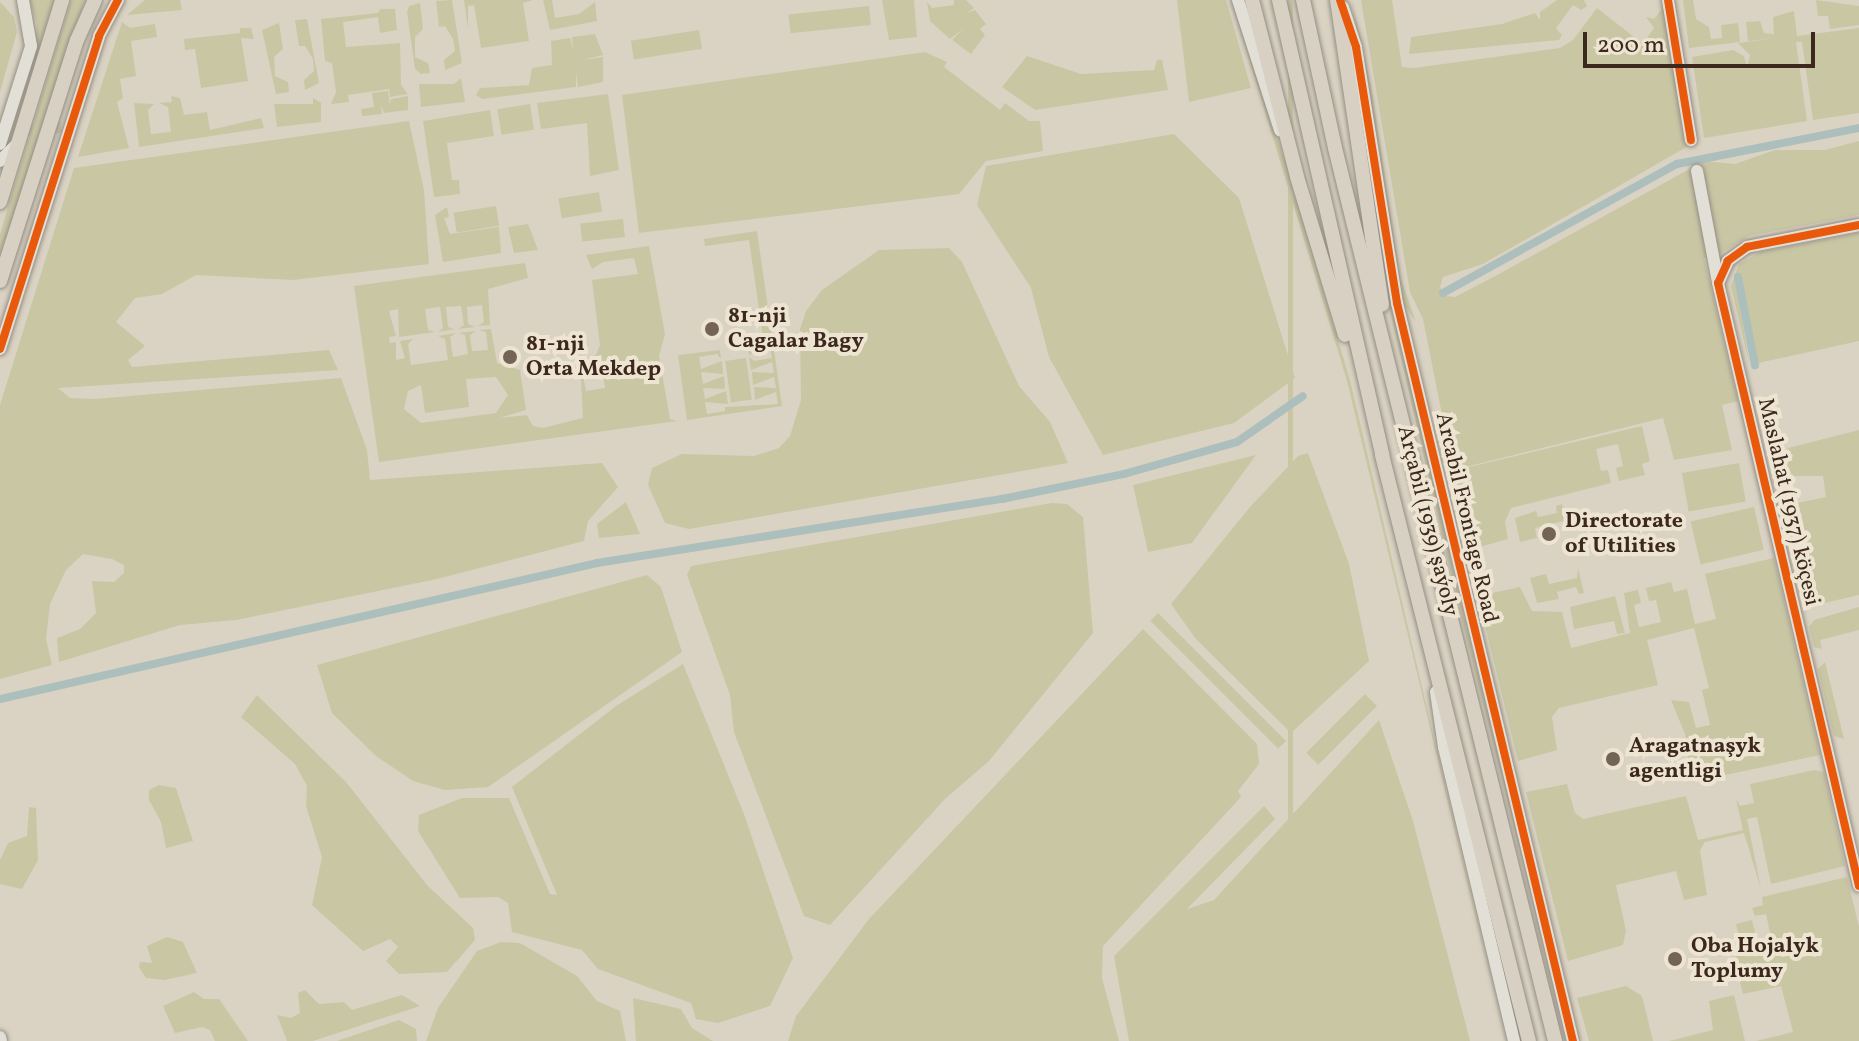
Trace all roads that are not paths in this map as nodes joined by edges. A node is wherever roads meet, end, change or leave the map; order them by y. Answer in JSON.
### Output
{"nodes":[{"id":1,"x":23,"y":0,"type":"edge"},
{"id":2,"x":62,"y":0,"type":"edge"},
{"id":3,"x":95,"y":0,"type":"edge"},
{"id":4,"x":118,"y":0,"type":"edge"},
{"id":5,"x":1238,"y":0,"type":"edge"},
{"id":6,"x":1252,"y":0,"type":"edge"},
{"id":7,"x":1279,"y":0,"type":"edge"},
{"id":8,"x":1303,"y":0,"type":"edge"},
{"id":9,"x":1339,"y":0,"type":"edge"},
{"id":10,"x":1668,"y":0,"type":"edge"},
{"id":11,"x":59,"y":99,"type":"junction"},
{"id":12,"x":69,"y":126,"type":"junction"},
{"id":13,"x":1691,"y":140,"type":"dead end"},
{"id":14,"x":20,"y":141,"type":"junction"},
{"id":15,"x":0,"y":144,"type":"edge"},
{"id":16,"x":0,"y":161,"type":"edge"},
{"id":17,"x":1697,"y":171,"type":"dead end"},
{"id":18,"x":1297,"y":177,"type":"junction"},
{"id":19,"x":0,"y":202,"type":"edge"},
{"id":20,"x":1859,"y":225,"type":"edge"},
{"id":21,"x":0,"y":281,"type":"edge"},
{"id":22,"x":1718,"y":283,"type":"junction"},
{"id":23,"x":2,"y":337,"type":"edge"},
{"id":24,"x":0,"y":349,"type":"edge"},
{"id":25,"x":1397,"y":400,"type":"junction"},
{"id":26,"x":1382,"y":455,"type":"junction"},
{"id":27,"x":1427,"y":634,"type":"junction"},
{"id":28,"x":1859,"y":886,"type":"edge"},
{"id":29,"x":1514,"y":1041,"type":"edge"},
{"id":30,"x":1529,"y":1041,"type":"edge"},
{"id":31,"x":1555,"y":1041,"type":"edge"},
{"id":32,"x":1573,"y":1041,"type":"edge"}],
"edges":[{"from":1,"to":15,"type":"street"},
{"from":2,"to":14,"type":"main road"},
{"from":3,"to":11,"type":"main road"},
{"from":4,"to":12,"type":"street"},
{"from":5,"to":18,"type":"street"},
{"from":6,"to":18,"type":"main road"},
{"from":7,"to":26,"type":"main road","name":"Arçabil (1939) şaýoly"},
{"from":8,"to":25,"type":"main road","name":"Arçabil (1939) şaýoly"},
{"from":9,"to":25,"type":"main road"},
{"from":9,"to":32,"type":"street","name":"Arcabil Frontage Road"},
{"from":10,"to":13,"type":"street"},
{"from":11,"to":12,"type":"street"},
{"from":11,"to":21,"type":"main road"},
{"from":12,"to":23,"type":"street"},
{"from":14,"to":16,"type":"street"},
{"from":14,"to":19,"type":"main road"},
{"from":17,"to":22,"type":"street","name":"Maslahat (1937) köçesi"},
{"from":18,"to":26,"type":"main road"},
{"from":20,"to":22,"type":"street"},
{"from":22,"to":28,"type":"street","name":"Maslahat (1937) köçesi"},
{"from":23,"to":24,"type":"street"},
{"from":25,"to":31,"type":"main road","name":"Arçabil (1939) şaýoly"},
{"from":26,"to":27,"type":"main road","name":"Arçabil (1939) şaýoly"},
{"from":27,"to":29,"type":"street"},
{"from":27,"to":30,"type":"main road","name":"Arçabil (1939) şaýoly"}]}
